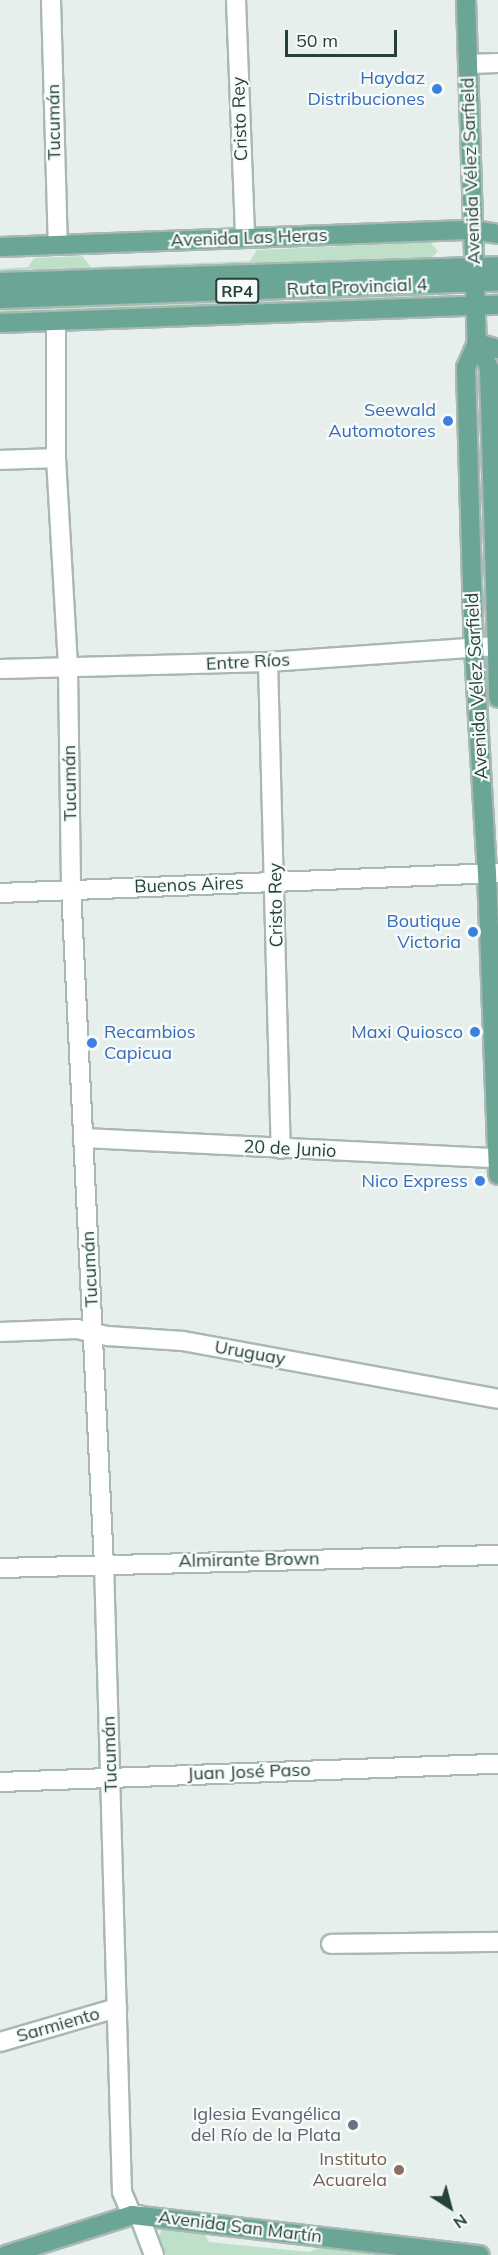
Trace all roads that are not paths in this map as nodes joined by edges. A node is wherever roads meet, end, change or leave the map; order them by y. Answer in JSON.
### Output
{"nodes":[{"id":1,"x":51,"y":0,"type":"edge"},
{"id":2,"x":236,"y":0,"type":"edge"},
{"id":3,"x":466,"y":0,"type":"edge"},
{"id":4,"x":498,"y":63,"type":"edge"},
{"id":5,"x":468,"y":64,"type":"junction"},
{"id":6,"x":472,"y":230,"type":"junction"},
{"id":7,"x":498,"y":234,"type":"edge"},
{"id":8,"x":244,"y":238,"type":"junction"},
{"id":9,"x":57,"y":244,"type":"junction"},
{"id":10,"x":0,"y":247,"type":"edge"},
{"id":11,"x":498,"y":266,"type":"edge"},
{"id":12,"x":474,"y":275,"type":"junction"},
{"id":13,"x":0,"y":282,"type":"edge"},
{"id":14,"x":498,"y":282,"type":"edge"},
{"id":15,"x":270,"y":290,"type":"junction"},
{"id":16,"x":0,"y":299,"type":"edge"},
{"id":17,"x":498,"y":305,"type":"edge"},
{"id":18,"x":476,"y":306,"type":"junction"},
{"id":19,"x":320,"y":312,"type":"junction"},
{"id":20,"x":56,"y":321,"type":"junction"},
{"id":21,"x":0,"y":323,"type":"edge"},
{"id":22,"x":477,"y":343,"type":"junction"},
{"id":23,"x":498,"y":349,"type":"edge"},
{"id":24,"x":56,"y":458,"type":"junction"},
{"id":25,"x":0,"y":460,"type":"edge"},
{"id":26,"x":473,"y":606,"type":"junction"},
{"id":27,"x":496,"y":606,"type":"edge"},
{"id":28,"x":496,"y":646,"type":"junction"},
{"id":29,"x":474,"y":648,"type":"junction"},
{"id":30,"x":268,"y":662,"type":"junction"},
{"id":31,"x":0,"y":669,"type":"edge"},
{"id":32,"x":68,"y":669,"type":"junction"},
{"id":33,"x":498,"y":698,"type":"edge"},
{"id":34,"x":492,"y":873,"type":"edge"},
{"id":35,"x":276,"y":883,"type":"junction"},
{"id":36,"x":71,"y":888,"type":"junction"},
{"id":37,"x":0,"y":893,"type":"edge"},
{"id":38,"x":497,"y":1108,"type":"edge"},
{"id":39,"x":83,"y":1138,"type":"junction"},
{"id":40,"x":281,"y":1149,"type":"junction"},
{"id":41,"x":498,"y":1158,"type":"edge"},
{"id":42,"x":498,"y":1175,"type":"edge"},
{"id":43,"x":93,"y":1331,"type":"junction"},
{"id":44,"x":0,"y":1332,"type":"edge"},
{"id":45,"x":498,"y":1399,"type":"edge"},
{"id":46,"x":498,"y":1554,"type":"edge"},
{"id":47,"x":104,"y":1564,"type":"junction"},
{"id":48,"x":0,"y":1568,"type":"edge"},
{"id":49,"x":498,"y":1764,"type":"edge"},
{"id":50,"x":111,"y":1777,"type":"junction"},
{"id":51,"x":0,"y":1782,"type":"edge"},
{"id":52,"x":498,"y":1942,"type":"edge"},
{"id":53,"x":332,"y":1944,"type":"dead end"},
{"id":54,"x":117,"y":2008,"type":"junction"},
{"id":55,"x":0,"y":2042,"type":"edge"},
{"id":56,"x":135,"y":2215,"type":"junction"},
{"id":57,"x":6,"y":2255,"type":"edge"},
{"id":58,"x":154,"y":2255,"type":"edge"},
{"id":59,"x":480,"y":2255,"type":"edge"}],
"edges":[{"from":1,"to":9,"type":"street","name":"Tucumán"},
{"from":2,"to":8,"type":"street","name":"Cristo Rey"},
{"from":3,"to":5,"type":"main road","name":"Avenida Vélez Sarfield"},
{"from":4,"to":5,"type":"street"},
{"from":5,"to":6,"type":"main road","name":"Avenida Vélez Sarfield"},
{"from":6,"to":7,"type":"main road","name":"Avenida Las Heras"},
{"from":6,"to":8,"type":"main road","name":"Avenida Las Heras"},
{"from":6,"to":12,"type":"main road","name":"Avenida Vélez Sarfield"},
{"from":8,"to":9,"type":"main road","name":"Avenida Las Heras"},
{"from":9,"to":10,"type":"main road","name":"Avenida Las Heras"},
{"from":11,"to":12,"type":"main road","name":"Ruta Provincial 4","number":"RP4"},
{"from":12,"to":13,"type":"main road","name":"Ruta Provincial 4","number":"RP4"},
{"from":12,"to":14,"type":"main road","name":"Ruta Provincial 4","number":"RP4"},
{"from":12,"to":15,"type":"main road","name":"Ruta Provincial 4","number":"RP4"},
{"from":12,"to":18,"type":"main road","name":"Avenida Vélez Sarfield"},
{"from":15,"to":16,"type":"main road","name":"Ruta Provincial 4","number":"RP4"},
{"from":15,"to":19,"type":"main road"},
{"from":17,"to":18,"type":"main road"},
{"from":18,"to":19,"type":"main road"},
{"from":18,"to":22,"type":"main road","name":"Avenida Vélez Sarfield"},
{"from":19,"to":20,"type":"main road"},
{"from":20,"to":21,"type":"main road"},
{"from":20,"to":24,"type":"street","name":"Tucumán"},
{"from":22,"to":23,"type":"main road"},
{"from":22,"to":26,"type":"main road","name":"Avenida Vélez Sarfield"},
{"from":22,"to":27,"type":"main road","name":"Avenida Vélez Sarfield"},
{"from":24,"to":25,"type":"street"},
{"from":24,"to":32,"type":"street","name":"Tucumán"},
{"from":26,"to":27,"type":"street"},
{"from":26,"to":29,"type":"main road","name":"Avenida Vélez Sarfield"},
{"from":27,"to":28,"type":"main road","name":"Avenida Vélez Sarfield"},
{"from":28,"to":29,"type":"street","name":"Entre Ríos"},
{"from":28,"to":33,"type":"main road","name":"Avenida Vélez Sarfield"},
{"from":29,"to":30,"type":"street","name":"Entre Ríos"},
{"from":29,"to":34,"type":"main road","name":"Avenida Vélez Sarfield"},
{"from":30,"to":32,"type":"street","name":"Entre Ríos"},
{"from":30,"to":35,"type":"street","name":"Cristo Rey"},
{"from":31,"to":32,"type":"street","name":"Entre Ríos"},
{"from":32,"to":36,"type":"street","name":"Tucumán"},
{"from":34,"to":35,"type":"street","name":"Buenos Aires"},
{"from":34,"to":38,"type":"main road","name":"Avenida Vélez Sarfield"},
{"from":35,"to":36,"type":"street","name":"Buenos Aires"},
{"from":35,"to":40,"type":"street","name":"Cristo Rey"},
{"from":36,"to":37,"type":"street","name":"Buenos Aires"},
{"from":36,"to":39,"type":"street","name":"Tucumán"},
{"from":38,"to":41,"type":"main road","name":"Avenida Vélez Sarfield"},
{"from":39,"to":40,"type":"street","name":"20 de Junio"},
{"from":39,"to":43,"type":"street","name":"Tucumán"},
{"from":40,"to":41,"type":"street","name":"20 de Junio"},
{"from":41,"to":42,"type":"main road","name":"Avenida Vélez Sarfield"},
{"from":43,"to":44,"type":"street","name":"Uruguay"},
{"from":43,"to":45,"type":"street","name":"Uruguay"},
{"from":43,"to":47,"type":"street","name":"Tucumán"},
{"from":46,"to":47,"type":"street","name":"Almirante Brown"},
{"from":47,"to":48,"type":"street","name":"Almirante Brown"},
{"from":47,"to":50,"type":"street","name":"Tucumán"},
{"from":49,"to":50,"type":"street","name":"Juan José Paso"},
{"from":50,"to":51,"type":"street","name":"Juan José Paso"},
{"from":50,"to":54,"type":"street","name":"Tucumán"},
{"from":52,"to":53,"type":"street"},
{"from":54,"to":55,"type":"street","name":"Sarmiento"},
{"from":54,"to":56,"type":"street","name":"Tucumán"},
{"from":56,"to":57,"type":"main road","name":"Avenida San Martín"},
{"from":56,"to":58,"type":"street","name":"Tucumán"},
{"from":56,"to":59,"type":"main road","name":"Avenida San Martín"}]}
